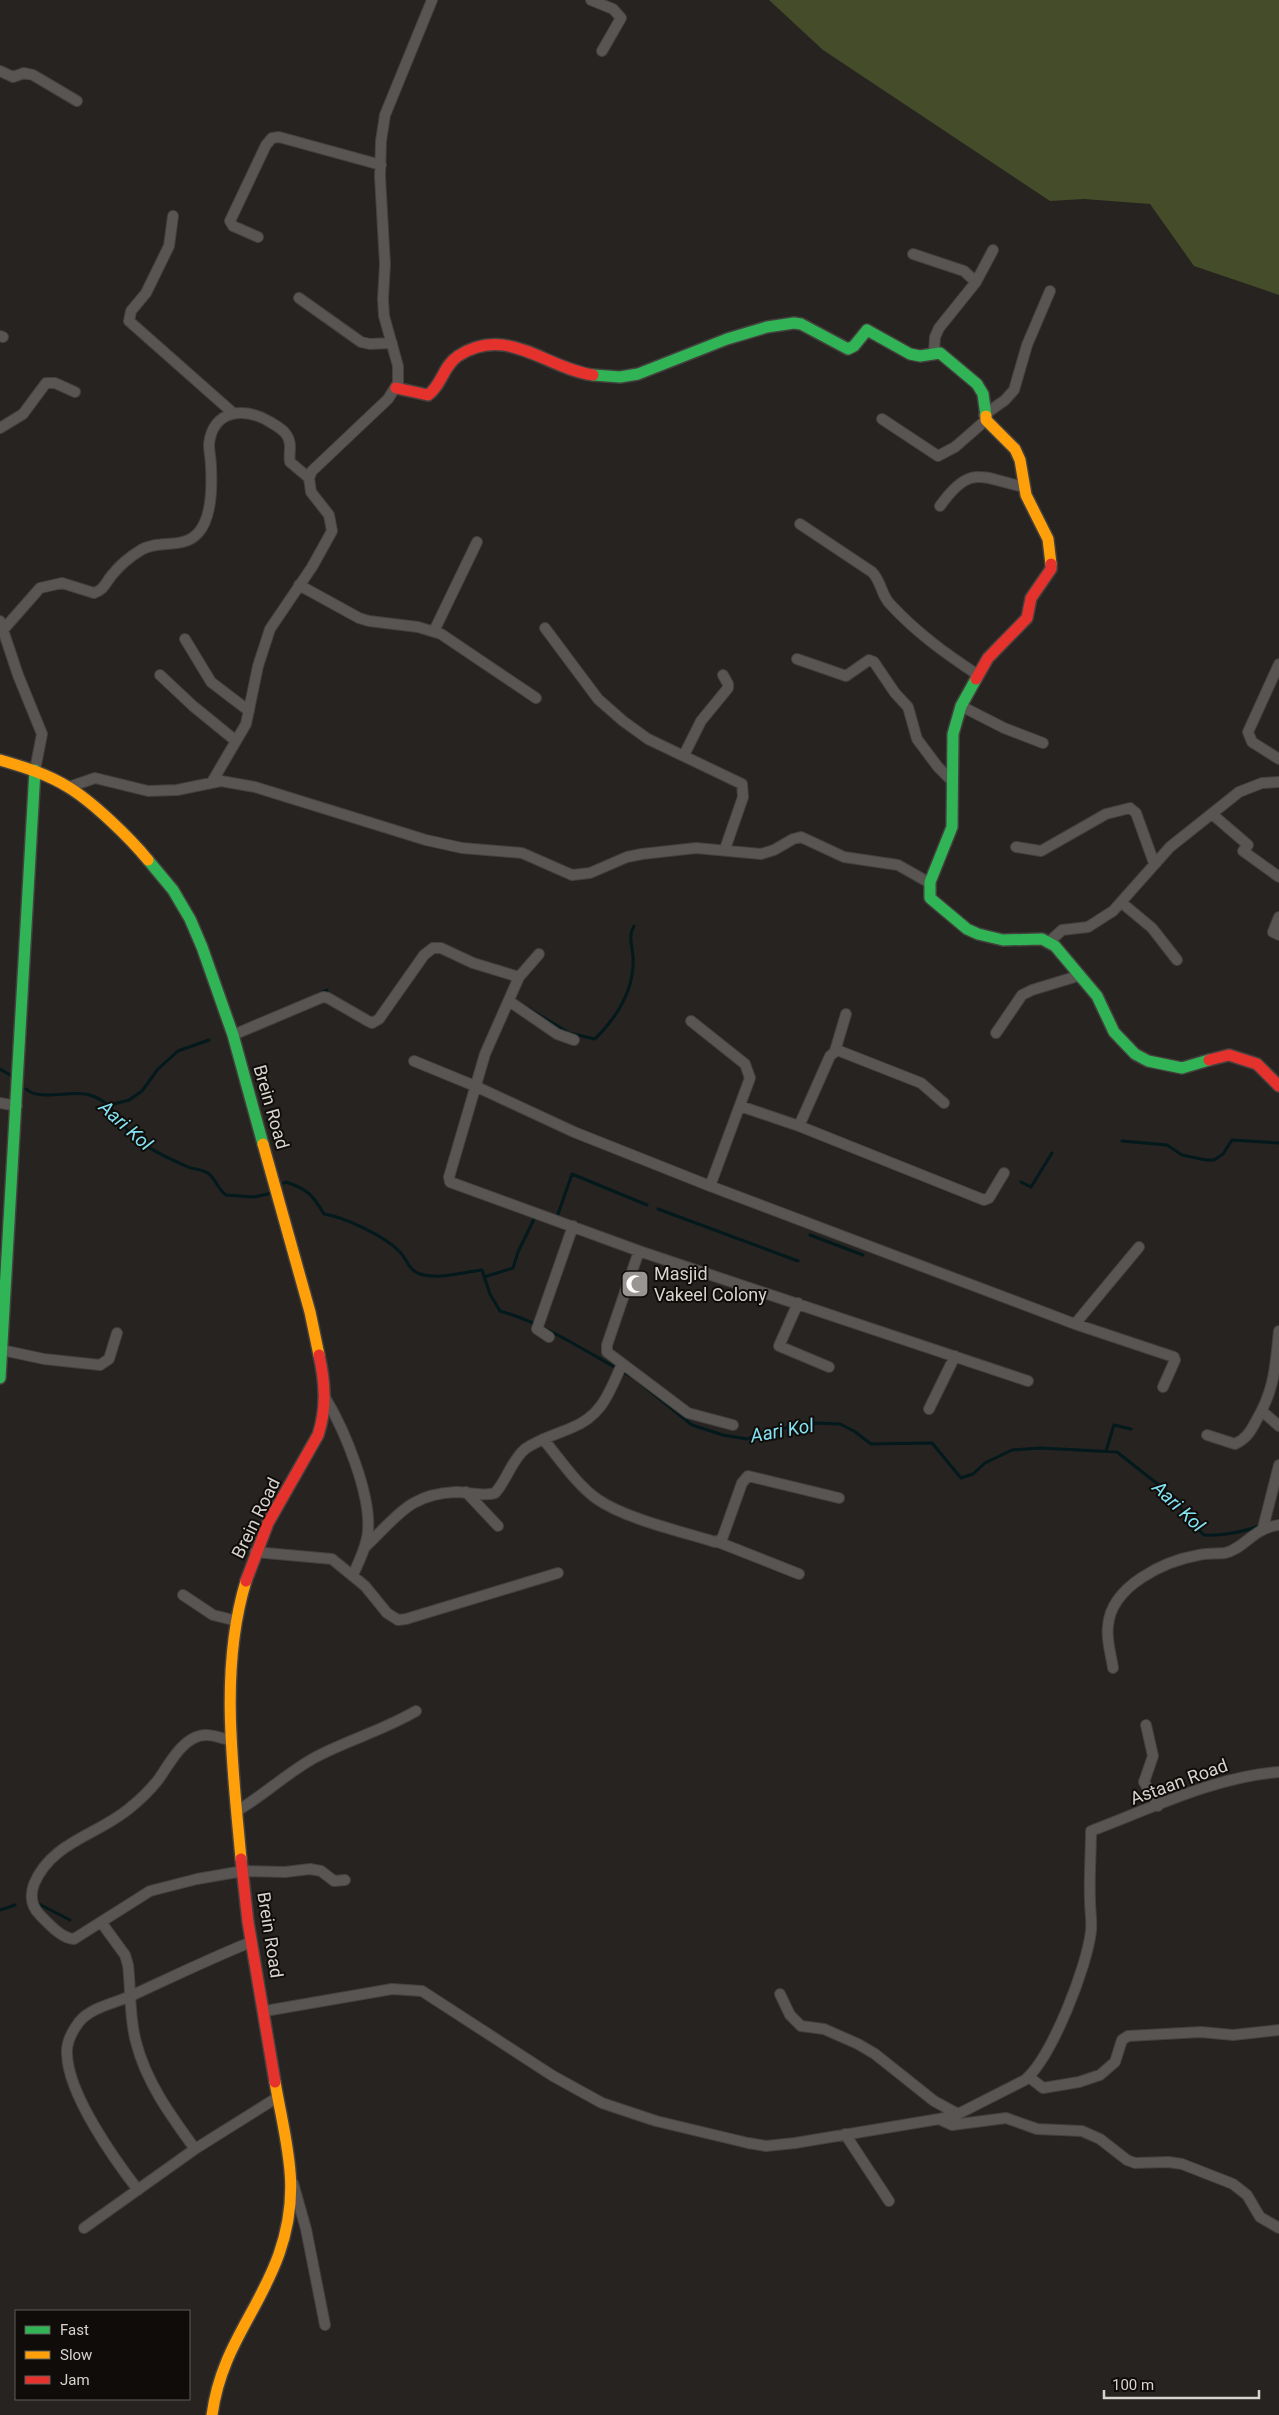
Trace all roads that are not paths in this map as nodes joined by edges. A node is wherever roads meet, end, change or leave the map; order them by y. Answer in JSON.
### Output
{"nodes":[{"id":1,"x":432,"y":0,"type":"edge"},
{"id":2,"x":591,"y":0,"type":"edge"},
{"id":3,"x":602,"y":51,"type":"dead end"},
{"id":4,"x":0,"y":71,"type":"edge"},
{"id":5,"x":77,"y":101,"type":"dead end"},
{"id":6,"x":381,"y":165,"type":"junction"},
{"id":7,"x":173,"y":216,"type":"dead end"},
{"id":8,"x":258,"y":237,"type":"dead end"},
{"id":9,"x":994,"y":250,"type":"dead end"},
{"id":10,"x":913,"y":254,"type":"dead end"},
{"id":11,"x":976,"y":282,"type":"junction"},
{"id":12,"x":1050,"y":291,"type":"dead end"},
{"id":13,"x":299,"y":298,"type":"dead end"},
{"id":14,"x":392,"y":342,"type":"junction"},
{"id":15,"x":934,"y":352,"type":"junction"},
{"id":16,"x":396,"y":388,"type":"junction"},
{"id":17,"x":75,"y":392,"type":"dead end"},
{"id":18,"x":233,"y":413,"type":"junction"},
{"id":19,"x":985,"y":417,"type":"junction"},
{"id":20,"x":882,"y":419,"type":"dead end"},
{"id":21,"x":0,"y":428,"type":"edge"},
{"id":22,"x":309,"y":478,"type":"junction"},
{"id":23,"x":1024,"y":486,"type":"junction"},
{"id":24,"x":940,"y":506,"type":"dead end"},
{"id":25,"x":800,"y":524,"type":"dead end"},
{"id":26,"x":477,"y":542,"type":"dead end"},
{"id":27,"x":298,"y":585,"type":"junction"},
{"id":28,"x":2,"y":626,"type":"edge"},
{"id":29,"x":545,"y":628,"type":"dead end"},
{"id":30,"x":434,"y":631,"type":"junction"},
{"id":31,"x":185,"y":639,"type":"dead end"},
{"id":32,"x":797,"y":659,"type":"dead end"},
{"id":33,"x":1279,"y":664,"type":"edge"},
{"id":34,"x":160,"y":675,"type":"dead end"},
{"id":35,"x":723,"y":675,"type":"dead end"},
{"id":36,"x":978,"y":675,"type":"junction"},
{"id":37,"x":536,"y":698,"type":"dead end"},
{"id":38,"x":961,"y":706,"type":"junction"},
{"id":39,"x":249,"y":711,"type":"junction"},
{"id":40,"x":236,"y":741,"type":"junction"},
{"id":41,"x":1043,"y":743,"type":"dead end"},
{"id":42,"x":684,"y":756,"type":"junction"},
{"id":43,"x":1279,"y":759,"type":"edge"},
{"id":44,"x":0,"y":760,"type":"edge"},
{"id":45,"x":35,"y":770,"type":"junction"},
{"id":46,"x":212,"y":782,"type":"junction"},
{"id":47,"x":952,"y":782,"type":"junction"},
{"id":48,"x":1279,"y":782,"type":"edge"},
{"id":49,"x":69,"y":787,"type":"junction"},
{"id":50,"x":1212,"y":814,"type":"junction"},
{"id":51,"x":1016,"y":847,"type":"dead end"},
{"id":52,"x":725,"y":849,"type":"junction"},
{"id":53,"x":1154,"y":863,"type":"junction"},
{"id":54,"x":1279,"y":877,"type":"edge"},
{"id":55,"x":928,"y":882,"type":"junction"},
{"id":56,"x":1122,"y":903,"type":"junction"},
{"id":57,"x":1279,"y":917,"type":"edge"},
{"id":58,"x":1279,"y":935,"type":"edge"},
{"id":59,"x":1049,"y":942,"type":"junction"},
{"id":60,"x":539,"y":954,"type":"dead end"},
{"id":61,"x":1177,"y":960,"type":"dead end"},
{"id":62,"x":1078,"y":976,"type":"junction"},
{"id":63,"x":519,"y":978,"type":"junction"},
{"id":64,"x":509,"y":1001,"type":"junction"},
{"id":65,"x":846,"y":1014,"type":"dead end"},
{"id":66,"x":691,"y":1021,"type":"dead end"},
{"id":67,"x":996,"y":1034,"type":"dead end"},
{"id":68,"x":233,"y":1036,"type":"junction"},
{"id":69,"x":574,"y":1040,"type":"dead end"},
{"id":70,"x":835,"y":1051,"type":"junction"},
{"id":71,"x":414,"y":1061,"type":"dead end"},
{"id":72,"x":475,"y":1086,"type":"junction"},
{"id":73,"x":1279,"y":1086,"type":"edge"},
{"id":74,"x":944,"y":1103,"type":"dead end"},
{"id":75,"x":0,"y":1104,"type":"edge"},
{"id":76,"x":16,"y":1106,"type":"junction"},
{"id":77,"x":740,"y":1106,"type":"junction"},
{"id":78,"x":799,"y":1126,"type":"junction"},
{"id":79,"x":1004,"y":1173,"type":"dead end"},
{"id":80,"x":710,"y":1186,"type":"junction"},
{"id":81,"x":573,"y":1226,"type":"junction"},
{"id":82,"x":4,"y":1237,"type":"edge"},
{"id":83,"x":1139,"y":1246,"type":"dead end"},
{"id":84,"x":639,"y":1251,"type":"junction"},
{"id":85,"x":798,"y":1303,"type":"junction"},
{"id":86,"x":1075,"y":1324,"type":"junction"},
{"id":87,"x":1279,"y":1331,"type":"edge"},
{"id":88,"x":117,"y":1333,"type":"dead end"},
{"id":89,"x":549,"y":1337,"type":"dead end"},
{"id":90,"x":2,"y":1350,"type":"junction"},
{"id":91,"x":955,"y":1356,"type":"junction"},
{"id":92,"x":622,"y":1365,"type":"junction"},
{"id":93,"x":829,"y":1367,"type":"dead end"},
{"id":94,"x":0,"y":1378,"type":"edge"},
{"id":95,"x":1028,"y":1381,"type":"dead end"},
{"id":96,"x":1163,"y":1387,"type":"dead end"},
{"id":97,"x":326,"y":1399,"type":"junction"},
{"id":98,"x":930,"y":1409,"type":"dead end"},
{"id":99,"x":1262,"y":1411,"type":"junction"},
{"id":100,"x":733,"y":1426,"type":"dead end"},
{"id":101,"x":1279,"y":1426,"type":"edge"},
{"id":102,"x":1207,"y":1435,"type":"dead end"},
{"id":103,"x":543,"y":1439,"type":"junction"},
{"id":104,"x":1279,"y":1465,"type":"edge"},
{"id":105,"x":466,"y":1492,"type":"junction"},
{"id":106,"x":839,"y":1498,"type":"dead end"},
{"id":107,"x":1279,"y":1525,"type":"edge"},
{"id":108,"x":498,"y":1526,"type":"dead end"},
{"id":109,"x":1263,"y":1528,"type":"junction"},
{"id":110,"x":718,"y":1542,"type":"junction"},
{"id":111,"x":366,"y":1546,"type":"junction"},
{"id":112,"x":255,"y":1552,"type":"junction"},
{"id":113,"x":558,"y":1573,"type":"dead end"},
{"id":114,"x":799,"y":1574,"type":"dead end"},
{"id":115,"x":353,"y":1575,"type":"junction"},
{"id":116,"x":183,"y":1594,"type":"dead end"},
{"id":117,"x":237,"y":1621,"type":"junction"},
{"id":118,"x":1113,"y":1668,"type":"dead end"},
{"id":119,"x":416,"y":1711,"type":"dead end"},
{"id":120,"x":1146,"y":1725,"type":"dead end"},
{"id":121,"x":232,"y":1741,"type":"junction"},
{"id":122,"x":1279,"y":1772,"type":"edge"},
{"id":123,"x":1158,"y":1806,"type":"junction"},
{"id":124,"x":237,"y":1811,"type":"junction"},
{"id":125,"x":242,"y":1871,"type":"junction"},
{"id":126,"x":345,"y":1880,"type":"dead end"},
{"id":127,"x":101,"y":1922,"type":"junction"},
{"id":128,"x":251,"y":1942,"type":"junction"},
{"id":129,"x":780,"y":1994,"type":"dead end"},
{"id":130,"x":131,"y":1997,"type":"junction"},
{"id":131,"x":264,"y":2011,"type":"junction"},
{"id":132,"x":1279,"y":2030,"type":"edge"},
{"id":133,"x":1029,"y":2077,"type":"junction"},
{"id":134,"x":278,"y":2097,"type":"junction"},
{"id":135,"x":958,"y":2114,"type":"junction"},
{"id":136,"x":939,"y":2119,"type":"junction"},
{"id":137,"x":845,"y":2134,"type":"junction"},
{"id":138,"x":195,"y":2149,"type":"junction"},
{"id":139,"x":291,"y":2178,"type":"junction"},
{"id":140,"x":138,"y":2190,"type":"junction"},
{"id":141,"x":889,"y":2202,"type":"dead end"},
{"id":142,"x":84,"y":2228,"type":"dead end"},
{"id":143,"x":1279,"y":2228,"type":"edge"},
{"id":144,"x":325,"y":2325,"type":"dead end"},
{"id":145,"x":212,"y":2415,"type":"edge"}],
"edges":[{"from":1,"to":6,"type":"street"},
{"from":2,"to":3,"type":"street"},
{"from":4,"to":5,"type":"street"},
{"from":6,"to":8,"type":"street"},
{"from":6,"to":14,"type":"street"},
{"from":7,"to":18,"type":"street"},
{"from":9,"to":11,"type":"street"},
{"from":10,"to":11,"type":"street"},
{"from":11,"to":15,"type":"street"},
{"from":12,"to":19,"type":"street"},
{"from":13,"to":14,"type":"street"},
{"from":14,"to":16,"type":"street"},
{"from":15,"to":16,"type":"street"},
{"from":15,"to":19,"type":"street"},
{"from":16,"to":22,"type":"street"},
{"from":17,"to":21,"type":"street"},
{"from":18,"to":22,"type":"street"},
{"from":18,"to":28,"type":"street"},
{"from":19,"to":20,"type":"street"},
{"from":19,"to":23,"type":"street"},
{"from":22,"to":27,"type":"street"},
{"from":23,"to":24,"type":"street"},
{"from":23,"to":36,"type":"street"},
{"from":25,"to":36,"type":"street"},
{"from":26,"to":30,"type":"street"},
{"from":27,"to":30,"type":"street"},
{"from":27,"to":39,"type":"street"},
{"from":28,"to":45,"type":"street"},
{"from":29,"to":42,"type":"street"},
{"from":30,"to":37,"type":"street"},
{"from":31,"to":39,"type":"street"},
{"from":32,"to":47,"type":"street"},
{"from":33,"to":43,"type":"street"},
{"from":34,"to":40,"type":"street"},
{"from":35,"to":42,"type":"street"},
{"from":36,"to":38,"type":"street"},
{"from":38,"to":41,"type":"street"},
{"from":38,"to":47,"type":"street"},
{"from":39,"to":40,"type":"street"},
{"from":40,"to":46,"type":"street"},
{"from":42,"to":52,"type":"street"},
{"from":44,"to":45,"type":"street","name":"Brein Road"},
{"from":45,"to":49,"type":"street","name":"Brein Road"},
{"from":45,"to":76,"type":"street"},
{"from":46,"to":49,"type":"street"},
{"from":46,"to":52,"type":"street"},
{"from":47,"to":55,"type":"street"},
{"from":48,"to":50,"type":"street"},
{"from":49,"to":68,"type":"street","name":"Brein Road"},
{"from":50,"to":53,"type":"street"},
{"from":50,"to":54,"type":"street"},
{"from":51,"to":53,"type":"street"},
{"from":52,"to":55,"type":"street"},
{"from":53,"to":56,"type":"street"},
{"from":55,"to":59,"type":"street"},
{"from":56,"to":59,"type":"street"},
{"from":56,"to":61,"type":"street"},
{"from":57,"to":58,"type":"street"},
{"from":59,"to":62,"type":"street"},
{"from":60,"to":63,"type":"street"},
{"from":62,"to":67,"type":"street"},
{"from":62,"to":73,"type":"street"},
{"from":63,"to":64,"type":"street"},
{"from":63,"to":68,"type":"street"},
{"from":64,"to":69,"type":"street"},
{"from":64,"to":72,"type":"street"},
{"from":65,"to":70,"type":"street"},
{"from":66,"to":77,"type":"street"},
{"from":68,"to":97,"type":"street","name":"Brein Road"},
{"from":70,"to":74,"type":"street"},
{"from":70,"to":78,"type":"street"},
{"from":71,"to":72,"type":"street"},
{"from":72,"to":80,"type":"street"},
{"from":72,"to":81,"type":"street"},
{"from":75,"to":76,"type":"street"},
{"from":76,"to":82,"type":"street"},
{"from":77,"to":78,"type":"street"},
{"from":77,"to":80,"type":"street"},
{"from":78,"to":79,"type":"street"},
{"from":80,"to":86,"type":"street"},
{"from":81,"to":84,"type":"street"},
{"from":81,"to":89,"type":"street"},
{"from":82,"to":90,"type":"street"},
{"from":83,"to":86,"type":"street"},
{"from":84,"to":85,"type":"street"},
{"from":84,"to":92,"type":"street"},
{"from":85,"to":91,"type":"street"},
{"from":85,"to":93,"type":"street"},
{"from":86,"to":96,"type":"street"},
{"from":87,"to":99,"type":"street"},
{"from":88,"to":90,"type":"street"},
{"from":90,"to":94,"type":"street"},
{"from":91,"to":95,"type":"street"},
{"from":91,"to":98,"type":"street"},
{"from":92,"to":100,"type":"street"},
{"from":92,"to":103,"type":"street"},
{"from":97,"to":111,"type":"street"},
{"from":97,"to":112,"type":"street","name":"Brein Road"},
{"from":99,"to":101,"type":"street"},
{"from":99,"to":102,"type":"street"},
{"from":103,"to":105,"type":"street"},
{"from":103,"to":110,"type":"street"},
{"from":104,"to":109,"type":"street"},
{"from":105,"to":108,"type":"street"},
{"from":105,"to":111,"type":"street"},
{"from":106,"to":110,"type":"street"},
{"from":107,"to":109,"type":"street"},
{"from":109,"to":118,"type":"street"},
{"from":110,"to":114,"type":"street"},
{"from":111,"to":115,"type":"street"},
{"from":112,"to":115,"type":"street"},
{"from":112,"to":117,"type":"street","name":"Brein Road"},
{"from":113,"to":115,"type":"street"},
{"from":116,"to":117,"type":"street"},
{"from":117,"to":121,"type":"street","name":"Brein Road"},
{"from":119,"to":124,"type":"street"},
{"from":120,"to":123,"type":"street"},
{"from":121,"to":124,"type":"street","name":"Brein Road"},
{"from":121,"to":127,"type":"street"},
{"from":122,"to":123,"type":"street","name":"Astaan Road"},
{"from":123,"to":133,"type":"street","name":"Astaan Road"},
{"from":124,"to":125,"type":"street","name":"Brein Road"},
{"from":125,"to":126,"type":"street"},
{"from":125,"to":127,"type":"street"},
{"from":125,"to":128,"type":"street","name":"Brein Road"},
{"from":127,"to":130,"type":"street"},
{"from":128,"to":130,"type":"street"},
{"from":128,"to":131,"type":"street","name":"Brein Road"},
{"from":129,"to":135,"type":"street"},
{"from":130,"to":138,"type":"street"},
{"from":130,"to":140,"type":"street"},
{"from":131,"to":134,"type":"street","name":"Brein Road"},
{"from":131,"to":137,"type":"street"},
{"from":132,"to":133,"type":"street"},
{"from":133,"to":135,"type":"street"},
{"from":134,"to":138,"type":"street"},
{"from":134,"to":139,"type":"street","name":"Brein Road"},
{"from":135,"to":136,"type":"street"},
{"from":136,"to":137,"type":"street"},
{"from":136,"to":143,"type":"street"},
{"from":137,"to":141,"type":"street"},
{"from":138,"to":140,"type":"street"},
{"from":139,"to":144,"type":"street"},
{"from":139,"to":145,"type":"street","name":"Brein Road"},
{"from":140,"to":142,"type":"street"}]}
